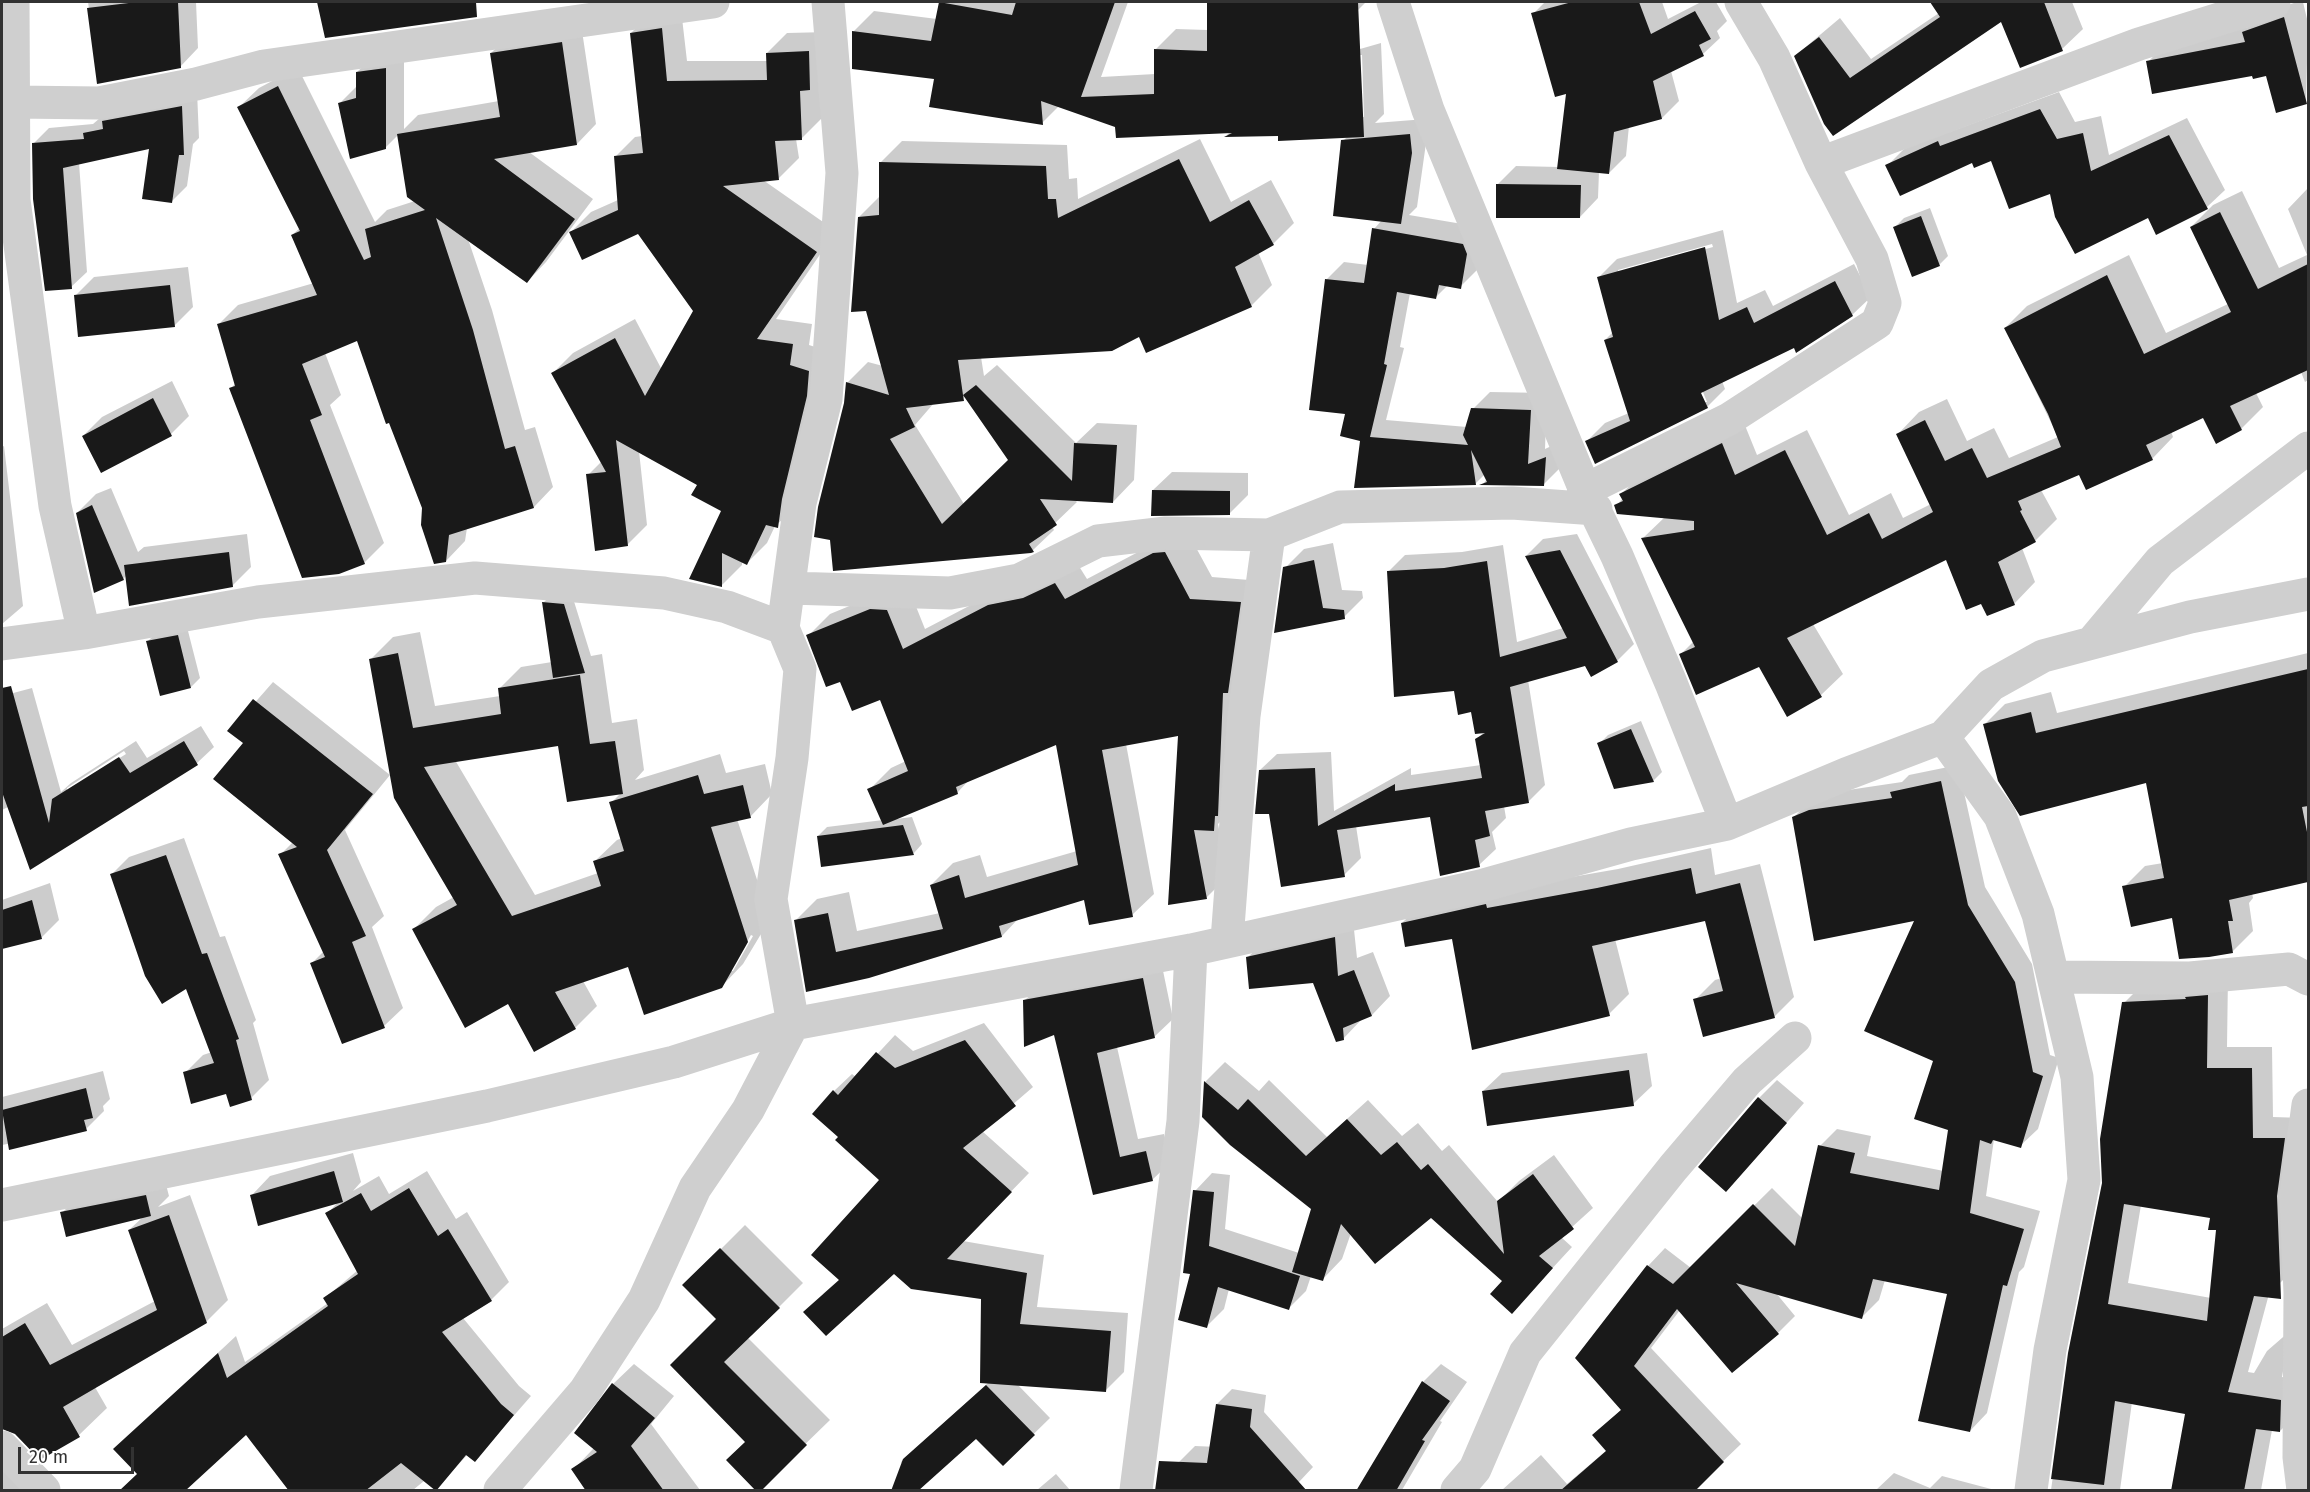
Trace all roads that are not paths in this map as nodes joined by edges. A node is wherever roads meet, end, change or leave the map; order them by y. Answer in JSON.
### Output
{"nodes":[{"id":1,"x":13,"y":2,"type":"edge"},
{"id":2,"x":713,"y":2,"type":"edge"},
{"id":3,"x":828,"y":2,"type":"edge"},
{"id":4,"x":1393,"y":2,"type":"edge"},
{"id":5,"x":1741,"y":2,"type":"edge"},
{"id":6,"x":2274,"y":2,"type":"edge"},
{"id":7,"x":15,"y":102,"type":"junction"},
{"id":8,"x":1821,"y":163,"type":"junction"},
{"id":9,"x":2308,"y":448,"type":"edge"},
{"id":10,"x":1591,"y":500,"type":"junction"},
{"id":11,"x":1269,"y":536,"type":"junction"},
{"id":12,"x":790,"y":588,"type":"junction"},
{"id":13,"x":2308,"y":594,"type":"edge"},
{"id":14,"x":783,"y":628,"type":"junction"},
{"id":15,"x":84,"y":633,"type":"junction"},
{"id":16,"x":2093,"y":641,"type":"junction"},
{"id":17,"x":2,"y":644,"type":"edge"},
{"id":18,"x":1943,"y":737,"type":"junction"},
{"id":19,"x":1727,"y":824,"type":"junction"},
{"id":20,"x":1227,"y":940,"type":"junction"},
{"id":21,"x":1191,"y":950,"type":"junction"},
{"id":22,"x":2054,"y":977,"type":"junction"},
{"id":23,"x":2308,"y":979,"type":"edge"},
{"id":24,"x":793,"y":1024,"type":"junction"},
{"id":25,"x":1795,"y":1038,"type":"dead end"},
{"id":26,"x":2308,"y":1105,"type":"edge"},
{"id":27,"x":2,"y":1205,"type":"edge"},
{"id":28,"x":2,"y":1447,"type":"edge"},
{"id":29,"x":1474,"y":1484,"type":"edge"},
{"id":30,"x":44,"y":1491,"type":"edge"},
{"id":31,"x":500,"y":1491,"type":"edge"},
{"id":32,"x":1136,"y":1491,"type":"edge"},
{"id":33,"x":2031,"y":1491,"type":"edge"},
{"id":34,"x":2303,"y":1491,"type":"edge"}],
"edges":[{"from":1,"to":7,"type":"street"},
{"from":2,"to":7,"type":"street"},
{"from":3,"to":12,"type":"street"},
{"from":4,"to":10,"type":"street"},
{"from":5,"to":8,"type":"street"},
{"from":6,"to":8,"type":"street"},
{"from":7,"to":15,"type":"street"},
{"from":8,"to":10,"type":"street"},
{"from":9,"to":16,"type":"street"},
{"from":10,"to":11,"type":"street"},
{"from":10,"to":19,"type":"street"},
{"from":11,"to":12,"type":"street"},
{"from":11,"to":20,"type":"street"},
{"from":12,"to":14,"type":"street"},
{"from":13,"to":16,"type":"street"},
{"from":14,"to":15,"type":"street"},
{"from":14,"to":24,"type":"street"},
{"from":15,"to":17,"type":"street"},
{"from":16,"to":18,"type":"street"},
{"from":18,"to":19,"type":"street"},
{"from":18,"to":22,"type":"street"},
{"from":19,"to":20,"type":"street"},
{"from":20,"to":21,"type":"street"},
{"from":21,"to":24,"type":"street"},
{"from":21,"to":32,"type":"street"},
{"from":22,"to":23,"type":"street"},
{"from":22,"to":33,"type":"street"},
{"from":24,"to":27,"type":"street"},
{"from":24,"to":31,"type":"street"},
{"from":25,"to":29,"type":"street"},
{"from":26,"to":34,"type":"street"},
{"from":28,"to":30,"type":"street"}]}
